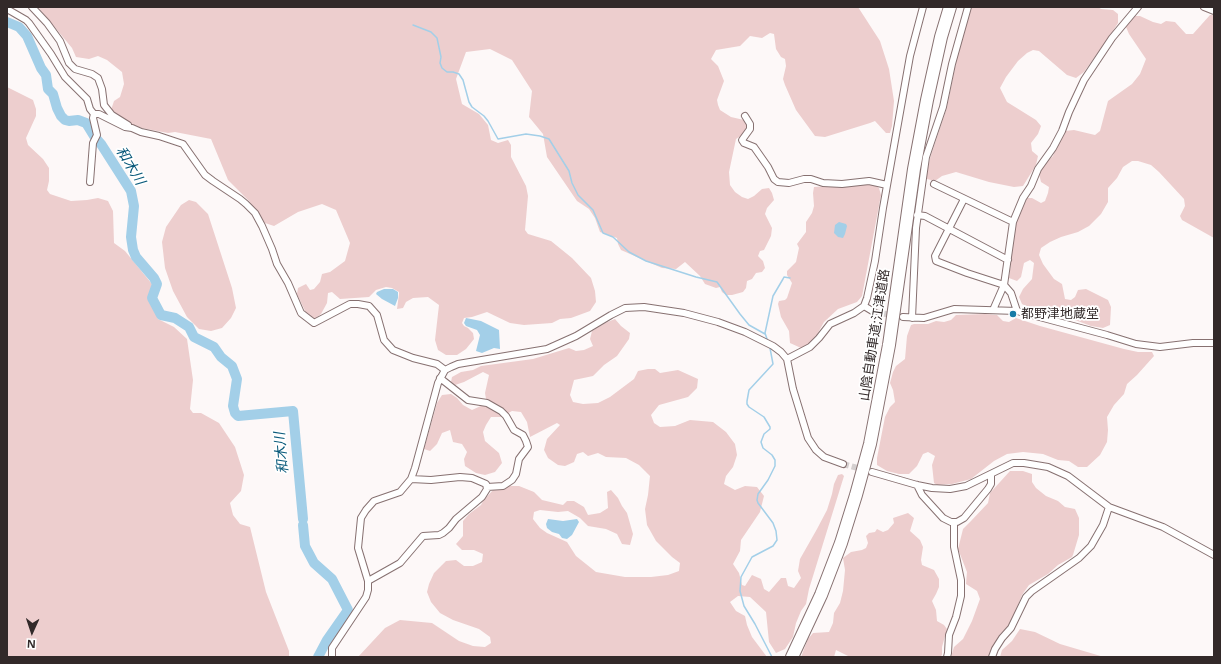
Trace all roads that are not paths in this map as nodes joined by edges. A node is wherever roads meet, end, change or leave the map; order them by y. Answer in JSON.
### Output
{"nodes":[{"id":1,"x":32,"y":7,"type":"edge"},
{"id":2,"x":923,"y":7,"type":"edge"},
{"id":3,"x":950,"y":7,"type":"edge"},
{"id":4,"x":968,"y":7,"type":"edge"},
{"id":5,"x":1138,"y":7,"type":"edge"},
{"id":6,"x":1204,"y":7,"type":"edge"},
{"id":7,"x":7,"y":9,"type":"edge"},
{"id":8,"x":1214,"y":11,"type":"edge"},
{"id":9,"x":94,"y":114,"type":"junction"},
{"id":10,"x":745,"y":116,"type":"dead end"},
{"id":11,"x":132,"y":128,"type":"junction"},
{"id":12,"x":90,"y":182,"type":"dead end"},
{"id":13,"x":934,"y":184,"type":"dead end"},
{"id":14,"x":887,"y":185,"type":"junction"},
{"id":15,"x":964,"y":199,"type":"junction"},
{"id":16,"x":917,"y":215,"type":"junction"},
{"id":17,"x":1013,"y":222,"type":"junction"},
{"id":18,"x":949,"y":229,"type":"junction"},
{"id":19,"x":1008,"y":260,"type":"junction"},
{"id":20,"x":1004,"y":285,"type":"junction"},
{"id":21,"x":864,"y":306,"type":"junction"},
{"id":22,"x":993,"y":310,"type":"junction"},
{"id":23,"x":1017,"y":311,"type":"junction"},
{"id":24,"x":874,"y":312,"type":"tunnel mouth"},
{"id":25,"x":903,"y":317,"type":"tunnel mouth"},
{"id":26,"x":912,"y":318,"type":"junction"},
{"id":27,"x":1214,"y":343,"type":"edge"},
{"id":28,"x":787,"y":359,"type":"junction"},
{"id":29,"x":445,"y":370,"type":"junction"},
{"id":30,"x":440,"y":378,"type":"junction"},
{"id":31,"x":843,"y":464,"type":"tunnel mouth"},
{"id":32,"x":872,"y":472,"type":"tunnel mouth"},
{"id":33,"x":991,"y":474,"type":"junction"},
{"id":34,"x":411,"y":479,"type":"junction"},
{"id":35,"x":917,"y":485,"type":"junction"},
{"id":36,"x":487,"y":487,"type":"junction"},
{"id":37,"x":1109,"y":507,"type":"junction"},
{"id":38,"x":954,"y":522,"type":"junction"},
{"id":39,"x":1214,"y":555,"type":"edge"},
{"id":40,"x":368,"y":581,"type":"junction"},
{"id":41,"x":332,"y":657,"type":"edge"},
{"id":42,"x":792,"y":657,"type":"edge"},
{"id":43,"x":947,"y":657,"type":"edge"},
{"id":44,"x":992,"y":657,"type":"edge"}],
"edges":[{"from":1,"to":11,"type":"street"},
{"from":2,"to":14,"type":"street"},
{"from":3,"to":42,"type":"highway","name":"山陰自動車道;江津道路"},
{"from":4,"to":16,"type":"street"},
{"from":5,"to":17,"type":"street"},
{"from":6,"to":8,"type":"street"},
{"from":7,"to":9,"type":"street"},
{"from":9,"to":11,"type":"street"},
{"from":9,"to":12,"type":"street"},
{"from":10,"to":14,"type":"street"},
{"from":11,"to":29,"type":"street"},
{"from":13,"to":15,"type":"street"},
{"from":14,"to":21,"type":"street"},
{"from":15,"to":17,"type":"street"},
{"from":15,"to":18,"type":"street"},
{"from":16,"to":18,"type":"street"},
{"from":16,"to":26,"type":"street"},
{"from":17,"to":19,"type":"street"},
{"from":18,"to":19,"type":"street"},
{"from":18,"to":20,"type":"street"},
{"from":19,"to":20,"type":"street"},
{"from":20,"to":22,"type":"street"},
{"from":20,"to":23,"type":"street"},
{"from":21,"to":24,"type":"street"},
{"from":21,"to":28,"type":"street"},
{"from":22,"to":23,"type":"street"},
{"from":22,"to":26,"type":"street"},
{"from":23,"to":27,"type":"street"},
{"from":25,"to":26,"type":"street"},
{"from":28,"to":29,"type":"street"},
{"from":28,"to":31,"type":"street"},
{"from":29,"to":30,"type":"street"},
{"from":30,"to":34,"type":"street"},
{"from":30,"to":36,"type":"street"},
{"from":32,"to":35,"type":"street"},
{"from":33,"to":35,"type":"street"},
{"from":33,"to":37,"type":"street"},
{"from":33,"to":38,"type":"street"},
{"from":34,"to":36,"type":"street"},
{"from":34,"to":40,"type":"street"},
{"from":35,"to":38,"type":"street"},
{"from":36,"to":40,"type":"street"},
{"from":37,"to":39,"type":"street"},
{"from":37,"to":44,"type":"street"},
{"from":38,"to":43,"type":"street"},
{"from":40,"to":41,"type":"street"}]}
